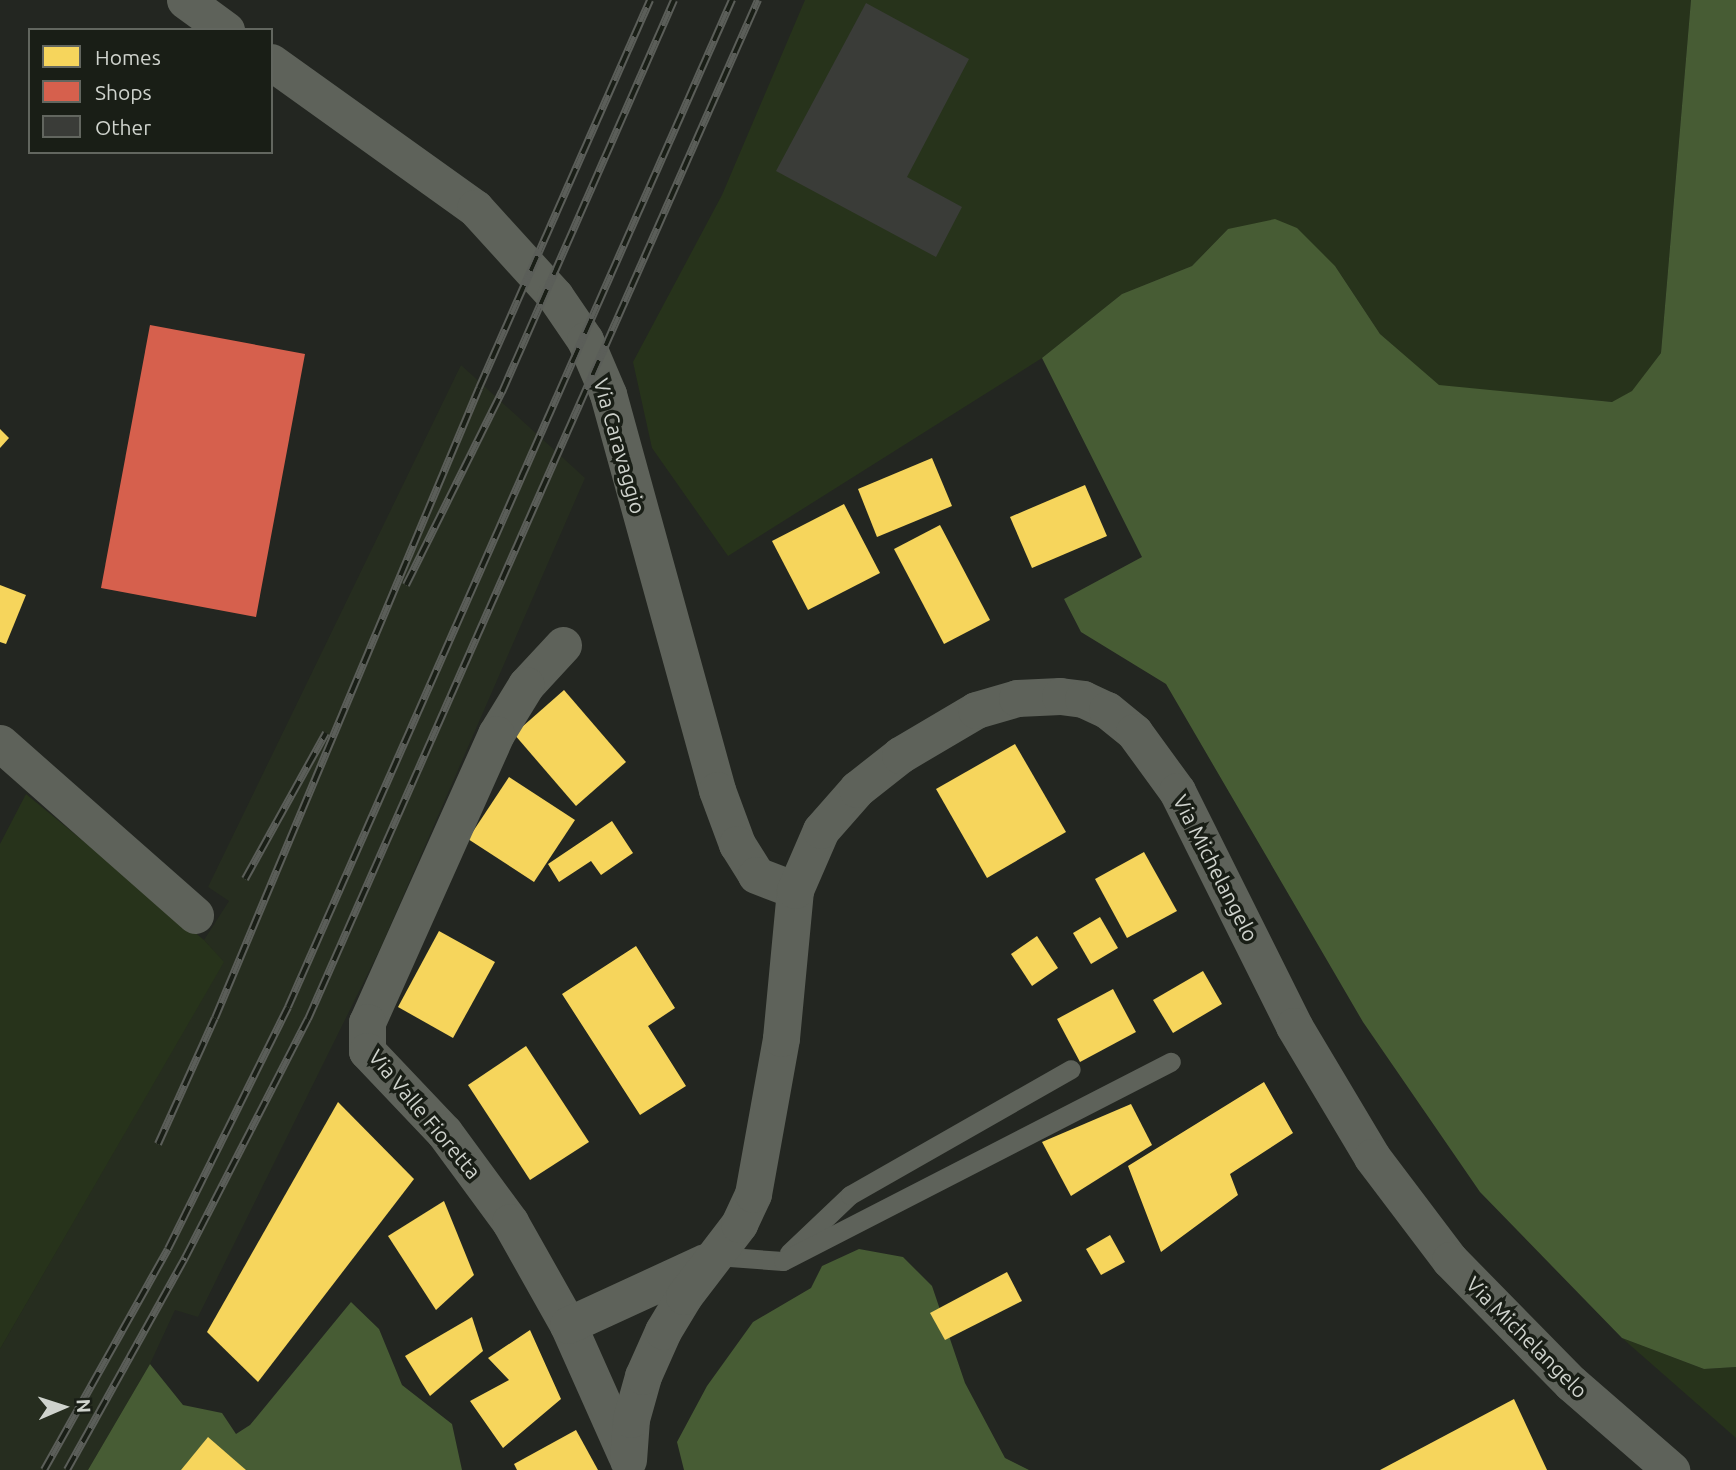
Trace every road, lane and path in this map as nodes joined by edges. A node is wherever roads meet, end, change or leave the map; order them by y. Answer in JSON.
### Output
{"nodes":[{"id":1,"x":185,"y":0,"type":"edge"},
{"id":2,"x":223,"y":28,"type":"edge"},
{"id":3,"x":273,"y":63,"type":"edge"},
{"id":4,"x":563,"y":645,"type":"dead end"},
{"id":5,"x":0,"y":743,"type":"edge"},
{"id":6,"x":795,"y":890,"type":"junction"},
{"id":7,"x":195,"y":915,"type":"dead end"},
{"id":8,"x":1171,"y":1062,"type":"dead end"},
{"id":9,"x":1071,"y":1069,"type":"dead end"},
{"id":10,"x":716,"y":1256,"type":"junction"},
{"id":11,"x":783,"y":1261,"type":"junction"},
{"id":12,"x":568,"y":1325,"type":"junction"},
{"id":13,"x":631,"y":1465,"type":"edge"},
{"id":14,"x":1671,"y":1470,"type":"edge"}],
"edges":[{"from":1,"to":2,"type":"street"},
{"from":3,"to":6,"type":"street","name":"Via Caravaggio"},
{"from":4,"to":12,"type":"street","name":"Via Valle Fioretta"},
{"from":5,"to":7,"type":"street"},
{"from":6,"to":10,"type":"street","name":"Via Michelangelo"},
{"from":6,"to":14,"type":"street","name":"Via Michelangelo"},
{"from":8,"to":11,"type":"lane"},
{"from":9,"to":11,"type":"lane"},
{"from":10,"to":11,"type":"lane"},
{"from":10,"to":12,"type":"street","name":"Via Michelangelo"},
{"from":10,"to":13,"type":"street","name":"Via Michelangelo"},
{"from":12,"to":13,"type":"street","name":"Via Valle Fioretta"}]}
